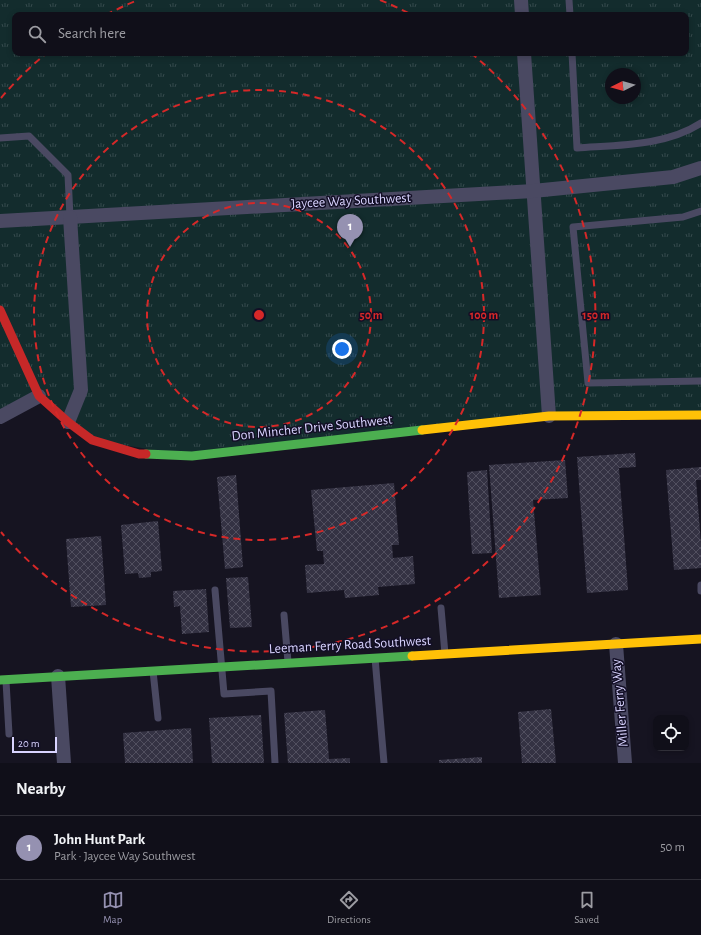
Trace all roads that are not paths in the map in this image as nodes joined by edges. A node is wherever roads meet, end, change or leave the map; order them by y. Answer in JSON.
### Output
{"nodes":[{"id":1,"x":521,"y":0,"type":"edge"},
{"id":2,"x":569,"y":0,"type":"edge"},
{"id":3,"x":522,"y":12,"type":"edge"},
{"id":4,"x":570,"y":12,"type":"edge"},
{"id":5,"x":524,"y":56,"type":"edge"},
{"id":6,"x":572,"y":56,"type":"edge"},
{"id":7,"x":701,"y":123,"type":"edge"},
{"id":8,"x":0,"y":138,"type":"edge"},
{"id":9,"x":701,"y":168,"type":"edge"},
{"id":10,"x":533,"y":191,"type":"junction"},
{"id":11,"x":701,"y":211,"type":"edge"},
{"id":12,"x":70,"y":217,"type":"junction"},
{"id":13,"x":0,"y":221,"type":"edge"},
{"id":14,"x":0,"y":310,"type":"edge"},
{"id":15,"x":701,"y":381,"type":"edge"},
{"id":16,"x":39,"y":396,"type":"junction"},
{"id":17,"x":701,"y":415,"type":"edge"},
{"id":18,"x":549,"y":416,"type":"junction"},
{"id":19,"x":0,"y":418,"type":"edge"},
{"id":20,"x":68,"y":422,"type":"junction"},
{"id":21,"x":701,"y":585,"type":"edge"},
{"id":22,"x":215,"y":590,"type":"dead end"},
{"id":23,"x":701,"y":591,"type":"edge"},
{"id":24,"x":441,"y":608,"type":"dead end"},
{"id":25,"x":284,"y":615,"type":"dead end"},
{"id":26,"x":701,"y":639,"type":"edge"},
{"id":27,"x":616,"y":644,"type":"junction"},
{"id":28,"x":445,"y":654,"type":"junction"},
{"id":29,"x":375,"y":658,"type":"junction"},
{"id":30,"x":288,"y":662,"type":"junction"},
{"id":31,"x":221,"y":666,"type":"junction"},
{"id":32,"x":153,"y":670,"type":"junction"},
{"id":33,"x":58,"y":676,"type":"junction"},
{"id":34,"x":3,"y":679,"type":"edge"},
{"id":35,"x":158,"y":718,"type":"dead end"},
{"id":36,"x":8,"y":734,"type":"dead end"},
{"id":37,"x":64,"y":763,"type":"edge"},
{"id":38,"x":275,"y":763,"type":"edge"},
{"id":39,"x":384,"y":763,"type":"edge"},
{"id":40,"x":625,"y":763,"type":"edge"}],
"edges":[{"from":1,"to":3,"type":"street"},
{"from":2,"to":4,"type":"lane"},
{"from":5,"to":10,"type":"street"},
{"from":6,"to":7,"type":"lane"},
{"from":8,"to":12,"type":"lane"},
{"from":9,"to":10,"type":"street","name":"Jaycee Way Southwest"},
{"from":10,"to":12,"type":"street","name":"Jaycee Way Southwest"},
{"from":10,"to":18,"type":"street"},
{"from":11,"to":15,"type":"lane"},
{"from":12,"to":13,"type":"street","name":"Jaycee Way Southwest"},
{"from":12,"to":20,"type":"street"},
{"from":14,"to":16,"type":"street","name":"Don Mincher Drive Southwest"},
{"from":16,"to":19,"type":"street"},
{"from":16,"to":20,"type":"street","name":"Don Mincher Drive Southwest"},
{"from":17,"to":18,"type":"street","name":"Don Mincher Drive Southwest"},
{"from":18,"to":20,"type":"street","name":"Don Mincher Drive Southwest"},
{"from":21,"to":23,"type":"lane"},
{"from":22,"to":31,"type":"lane"},
{"from":24,"to":28,"type":"lane"},
{"from":25,"to":30,"type":"lane"},
{"from":26,"to":27,"type":"street","name":"Leeman Ferry Road Southwest"},
{"from":27,"to":28,"type":"street","name":"Leeman Ferry Road Southwest"},
{"from":27,"to":40,"type":"street","name":"Miller Ferry Way"},
{"from":28,"to":29,"type":"street","name":"Leeman Ferry Road Southwest"},
{"from":29,"to":30,"type":"street","name":"Leeman Ferry Road Southwest"},
{"from":29,"to":39,"type":"lane"},
{"from":30,"to":31,"type":"street","name":"Leeman Ferry Road Southwest"},
{"from":31,"to":32,"type":"street","name":"Leeman Ferry Road Southwest"},
{"from":31,"to":38,"type":"lane"},
{"from":32,"to":33,"type":"street","name":"Leeman Ferry Road Southwest"},
{"from":32,"to":35,"type":"lane"},
{"from":33,"to":34,"type":"street","name":"Leeman Ferry Road Southwest"},
{"from":33,"to":37,"type":"street"},
{"from":34,"to":36,"type":"lane"}]}
